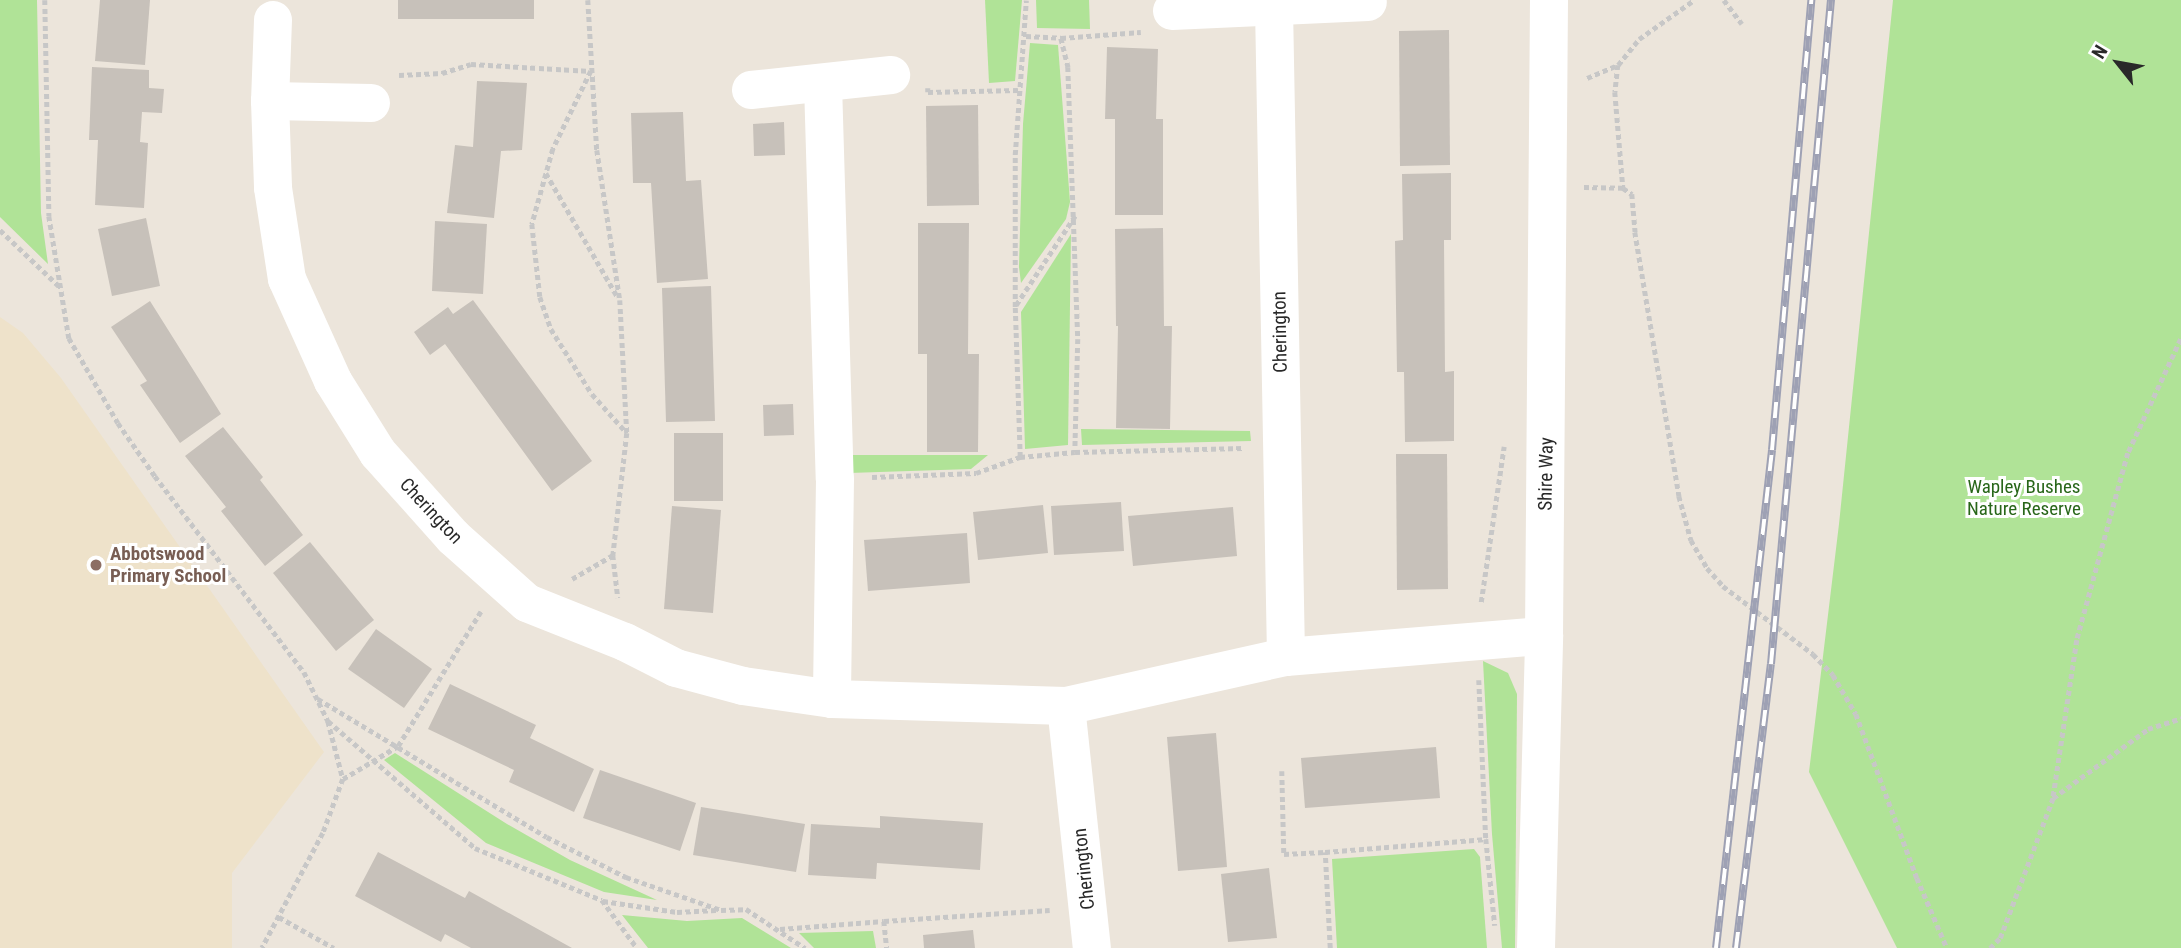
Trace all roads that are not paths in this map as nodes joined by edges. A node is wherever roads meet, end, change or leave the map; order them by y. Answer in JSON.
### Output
{"nodes":[{"id":1,"x":1549,"y":0,"type":"edge"},
{"id":2,"x":1368,"y":2,"type":"dead end"},
{"id":3,"x":1274,"y":7,"type":"junction"},
{"id":4,"x":1172,"y":11,"type":"road end"},
{"id":5,"x":273,"y":20,"type":"dead end"},
{"id":6,"x":909,"y":78,"type":"road end"},
{"id":7,"x":823,"y":84,"type":"junction"},
{"id":8,"x":751,"y":90,"type":"dead end"},
{"id":9,"x":270,"y":100,"type":"junction"},
{"id":10,"x":371,"y":103,"type":"road end"},
{"id":11,"x":1544,"y":636,"type":"junction"},
{"id":12,"x":1286,"y":657,"type":"junction"},
{"id":13,"x":832,"y":699,"type":"junction"},
{"id":14,"x":1066,"y":706,"type":"junction"},
{"id":15,"x":1092,"y":948,"type":"edge"},
{"id":16,"x":1536,"y":948,"type":"edge"}],
"edges":[{"from":1,"to":11,"type":"street","name":"Shire Way"},
{"from":2,"to":3,"type":"street"},
{"from":3,"to":4,"type":"street"},
{"from":3,"to":12,"type":"street","name":"Cherington"},
{"from":5,"to":9,"type":"street","name":"Cherington"},
{"from":6,"to":7,"type":"street"},
{"from":7,"to":8,"type":"street"},
{"from":7,"to":13,"type":"street"},
{"from":9,"to":10,"type":"street"},
{"from":9,"to":13,"type":"street","name":"Cherington"},
{"from":11,"to":12,"type":"street","name":"Cherington"},
{"from":11,"to":16,"type":"street","name":"Shire Way"},
{"from":12,"to":14,"type":"street","name":"Cherington"},
{"from":13,"to":14,"type":"street","name":"Cherington"},
{"from":14,"to":15,"type":"street","name":"Cherington"}]}
